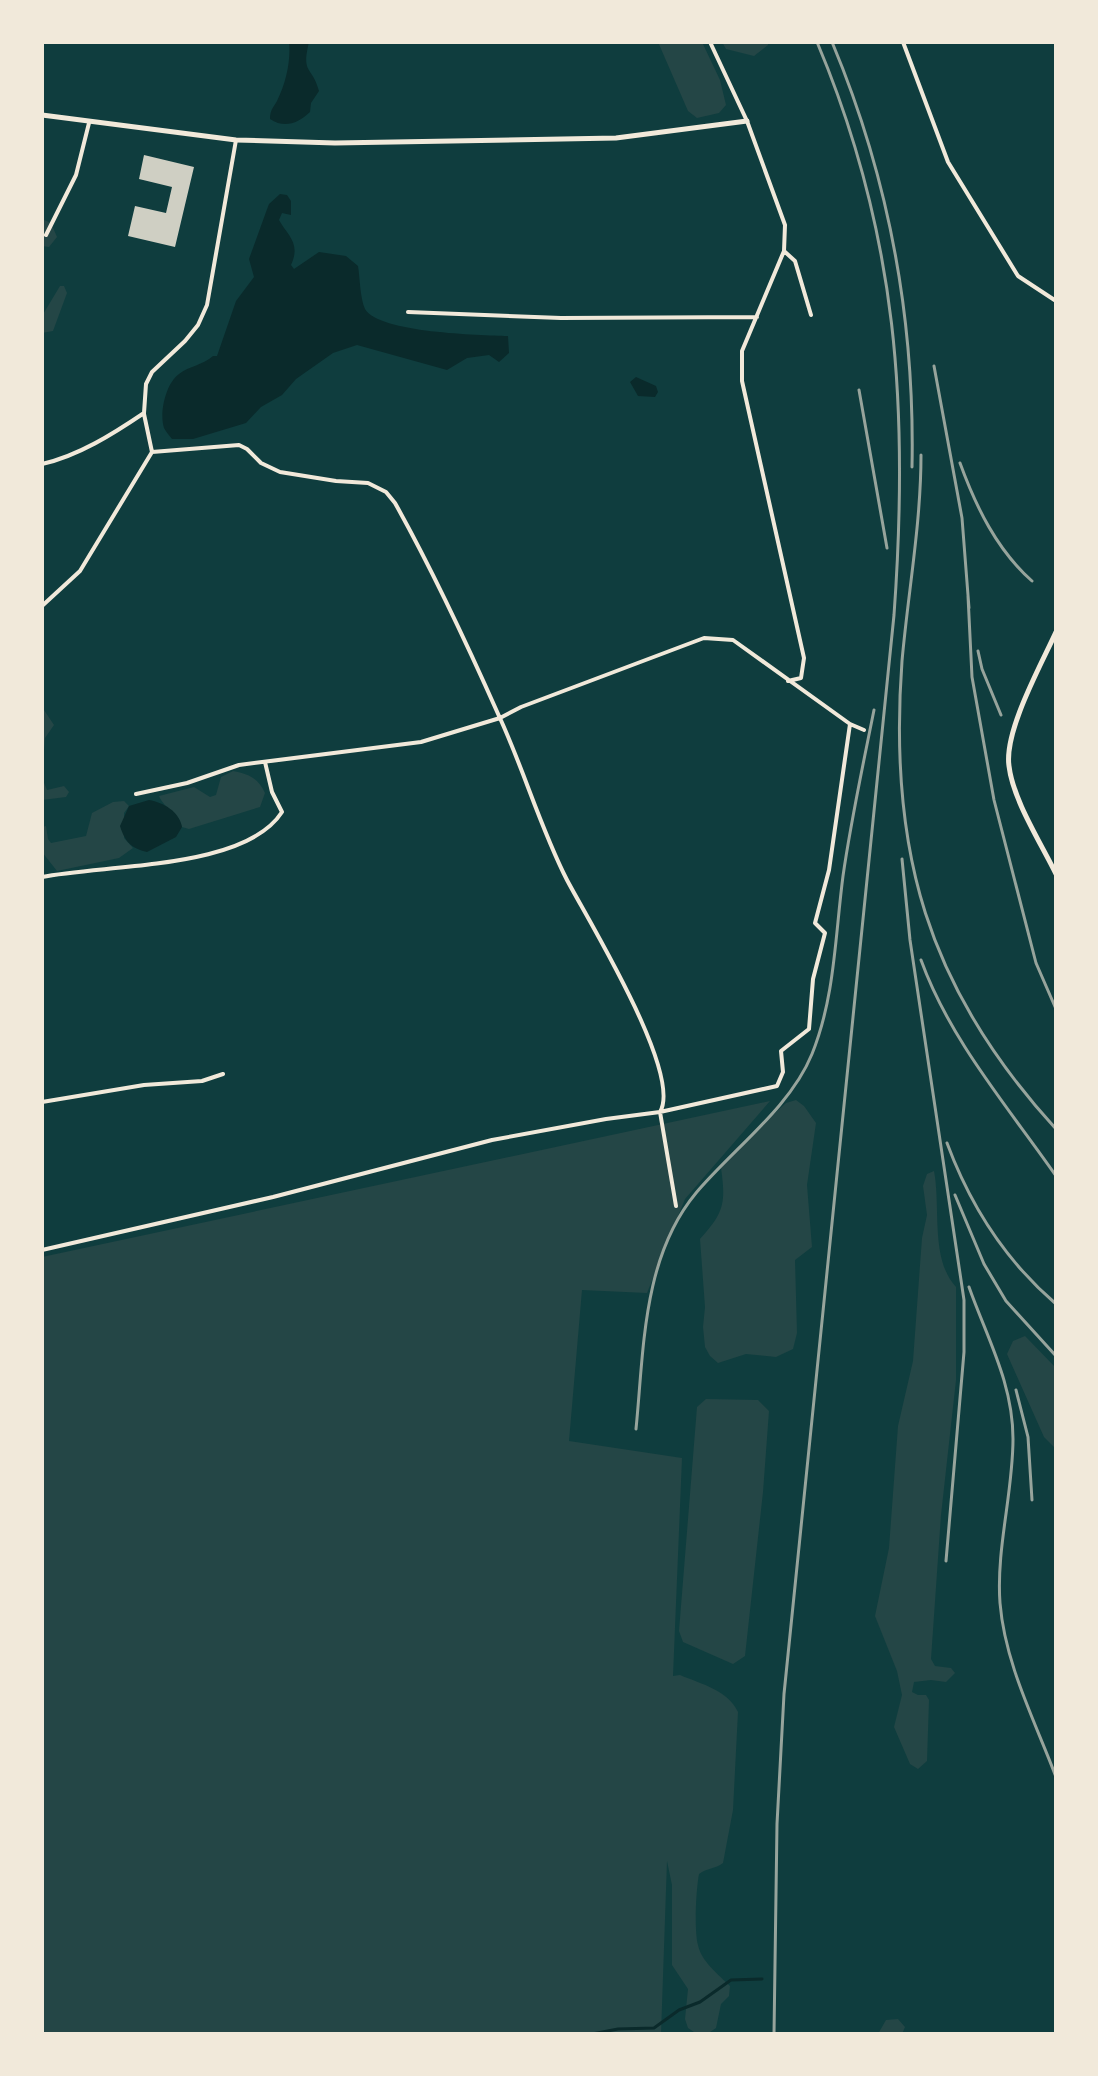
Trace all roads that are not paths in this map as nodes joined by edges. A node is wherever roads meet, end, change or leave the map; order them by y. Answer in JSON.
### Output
{"nodes":[{"id":1,"x":710,"y":42,"type":"edge"},
{"id":2,"x":903,"y":42,"type":"edge"},
{"id":3,"x":42,"y":115,"type":"edge"},
{"id":4,"x":747,"y":121,"type":"junction"},
{"id":5,"x":89,"y":123,"type":"junction"},
{"id":6,"x":236,"y":140,"type":"junction"},
{"id":7,"x":46,"y":235,"type":"dead end"},
{"id":8,"x":784,"y":251,"type":"junction"},
{"id":9,"x":1056,"y":301,"type":"edge"},
{"id":10,"x":408,"y":312,"type":"dead end"},
{"id":11,"x":811,"y":315,"type":"dead end"},
{"id":12,"x":757,"y":317,"type":"junction"},
{"id":13,"x":144,"y":413,"type":"junction"},
{"id":14,"x":152,"y":452,"type":"junction"},
{"id":15,"x":42,"y":464,"type":"edge"},
{"id":16,"x":42,"y":606,"type":"edge"},
{"id":17,"x":1056,"y":632,"type":"edge"},
{"id":18,"x":788,"y":681,"type":"junction"},
{"id":19,"x":500,"y":718,"type":"junction"},
{"id":20,"x":850,"y":724,"type":"junction"},
{"id":21,"x":864,"y":730,"type":"dead end"},
{"id":22,"x":265,"y":762,"type":"junction"},
{"id":23,"x":136,"y":794,"type":"dead end"},
{"id":24,"x":1056,"y":874,"type":"edge"},
{"id":25,"x":42,"y":877,"type":"edge"},
{"id":26,"x":223,"y":1074,"type":"dead end"},
{"id":27,"x":42,"y":1102,"type":"edge"},
{"id":28,"x":660,"y":1112,"type":"junction"},
{"id":29,"x":676,"y":1206,"type":"dead end"},
{"id":30,"x":42,"y":1250,"type":"edge"}],
"edges":[{"from":1,"to":4,"type":"street"},
{"from":2,"to":9,"type":"street"},
{"from":3,"to":5,"type":"street"},
{"from":4,"to":6,"type":"street"},
{"from":4,"to":8,"type":"street"},
{"from":5,"to":6,"type":"street"},
{"from":5,"to":7,"type":"street"},
{"from":6,"to":13,"type":"street"},
{"from":8,"to":11,"type":"street"},
{"from":8,"to":12,"type":"street"},
{"from":10,"to":12,"type":"street"},
{"from":12,"to":18,"type":"street"},
{"from":13,"to":14,"type":"street"},
{"from":13,"to":15,"type":"street"},
{"from":14,"to":16,"type":"street"},
{"from":14,"to":19,"type":"street"},
{"from":17,"to":24,"type":"street"},
{"from":18,"to":19,"type":"street"},
{"from":18,"to":20,"type":"street"},
{"from":19,"to":22,"type":"street"},
{"from":19,"to":28,"type":"street"},
{"from":20,"to":21,"type":"street"},
{"from":20,"to":28,"type":"street"},
{"from":22,"to":23,"type":"street"},
{"from":22,"to":25,"type":"street"},
{"from":26,"to":27,"type":"street"},
{"from":28,"to":29,"type":"street"},
{"from":28,"to":30,"type":"street"}]}
